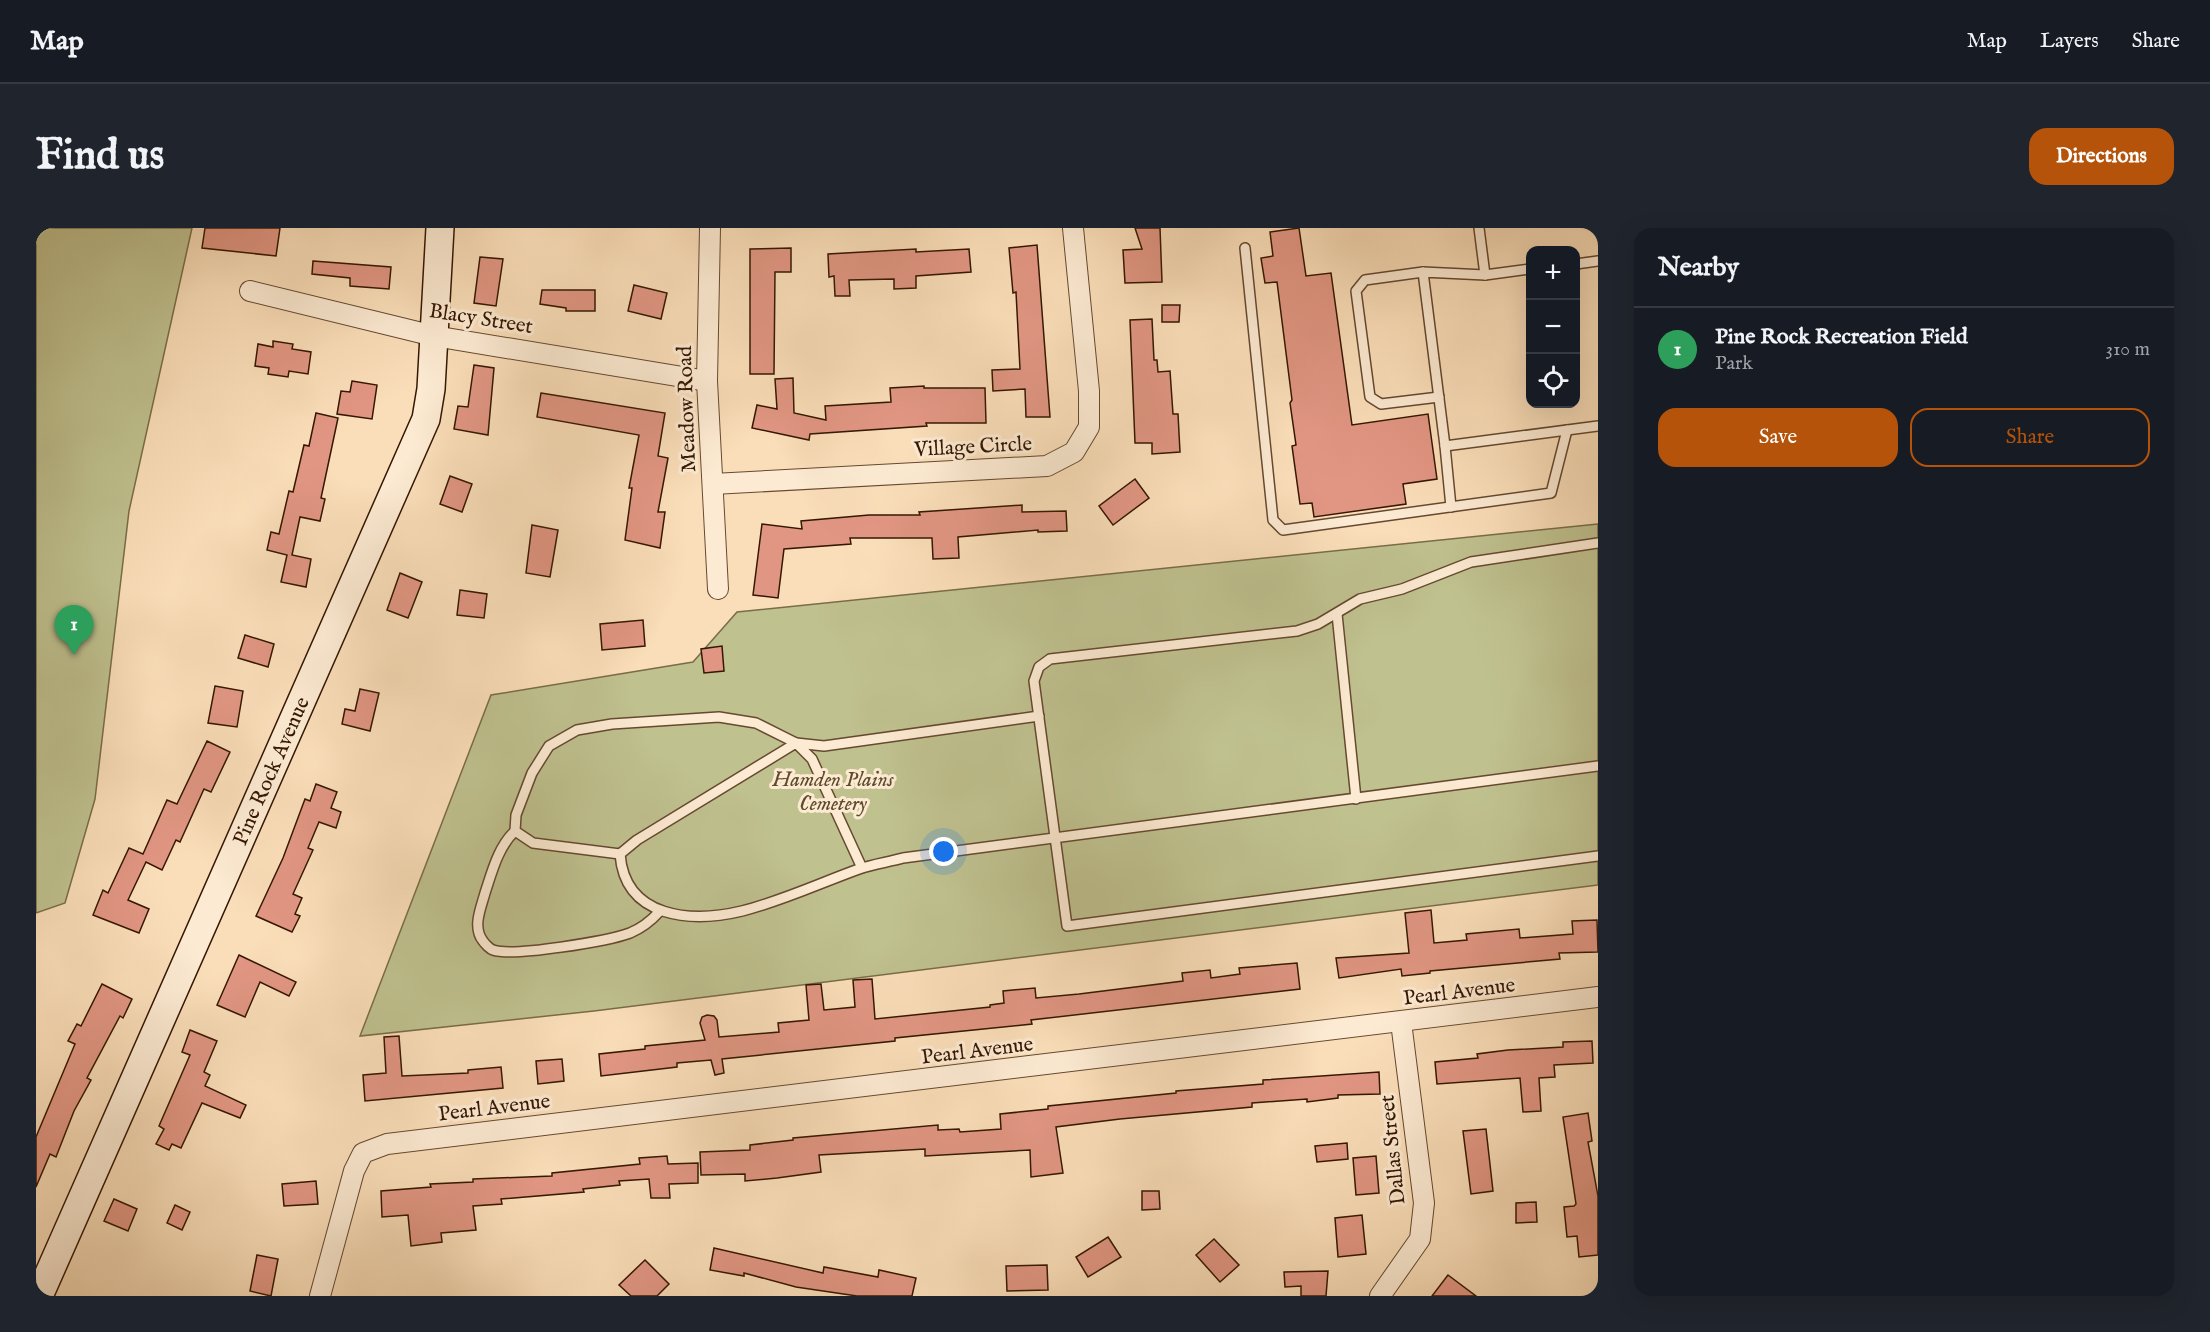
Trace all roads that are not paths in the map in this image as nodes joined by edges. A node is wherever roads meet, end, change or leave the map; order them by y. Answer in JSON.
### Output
{"nodes":[{"id":1,"x":440,"y":228,"type":"edge"},
{"id":2,"x":710,"y":228,"type":"edge"},
{"id":3,"x":1073,"y":228,"type":"edge"},
{"id":4,"x":1479,"y":228,"type":"edge"},
{"id":5,"x":1245,"y":248,"type":"dead end"},
{"id":6,"x":1598,"y":261,"type":"edge"},
{"id":7,"x":1580,"y":263,"type":"edge"},
{"id":8,"x":1526,"y":270,"type":"edge"},
{"id":9,"x":1423,"y":272,"type":"junction"},
{"id":10,"x":1485,"y":275,"type":"junction"},
{"id":11,"x":250,"y":291,"type":"dead end"},
{"id":12,"x":434,"y":336,"type":"junction"},
{"id":13,"x":707,"y":381,"type":"junction"},
{"id":14,"x":1439,"y":397,"type":"junction"},
{"id":15,"x":1598,"y":426,"type":"edge"},
{"id":16,"x":1567,"y":430,"type":"junction"},
{"id":17,"x":1445,"y":446,"type":"junction"},
{"id":18,"x":713,"y":484,"type":"junction"},
{"id":19,"x":1452,"y":507,"type":"junction"},
{"id":20,"x":1598,"y":543,"type":"edge"},
{"id":21,"x":718,"y":589,"type":"dead end"},
{"id":22,"x":1338,"y":614,"type":"junction"},
{"id":23,"x":1039,"y":716,"type":"junction"},
{"id":24,"x":796,"y":743,"type":"junction"},
{"id":25,"x":1598,"y":766,"type":"edge"},
{"id":26,"x":1356,"y":800,"type":"junction"},
{"id":27,"x":515,"y":831,"type":"junction"},
{"id":28,"x":1054,"y":839,"type":"junction"},
{"id":29,"x":621,"y":854,"type":"junction"},
{"id":30,"x":1598,"y":856,"type":"edge"},
{"id":31,"x":862,"y":868,"type":"junction"},
{"id":32,"x":659,"y":912,"type":"junction"},
{"id":33,"x":1598,"y":997,"type":"edge"},
{"id":34,"x":1401,"y":1022,"type":"junction"},
{"id":35,"x":39,"y":1296,"type":"edge"},
{"id":36,"x":320,"y":1296,"type":"edge"},
{"id":37,"x":1380,"y":1296,"type":"edge"}],
"edges":[{"from":1,"to":12,"type":"street","name":"Pine Rock Avenue"},
{"from":2,"to":13,"type":"street","name":"Meadow Road"},
{"from":3,"to":18,"type":"street","name":"Village Circle"},
{"from":4,"to":10,"type":"lane"},
{"from":5,"to":19,"type":"lane"},
{"from":6,"to":7,"type":"lane"},
{"from":8,"to":10,"type":"lane"},
{"from":9,"to":10,"type":"lane"},
{"from":9,"to":14,"type":"lane"},
{"from":9,"to":14,"type":"lane"},
{"from":11,"to":12,"type":"street","name":"Blacy Street"},
{"from":12,"to":13,"type":"street","name":"Blacy Street"},
{"from":12,"to":35,"type":"street","name":"Pine Rock Avenue"},
{"from":13,"to":18,"type":"street","name":"Meadow Road"},
{"from":14,"to":17,"type":"lane"},
{"from":15,"to":16,"type":"lane"},
{"from":16,"to":17,"type":"lane"},
{"from":16,"to":19,"type":"lane"},
{"from":17,"to":19,"type":"lane"},
{"from":18,"to":21,"type":"street","name":"Meadow Road"},
{"from":20,"to":22,"type":"lane"},
{"from":22,"to":23,"type":"lane"},
{"from":22,"to":26,"type":"lane"},
{"from":23,"to":24,"type":"lane"},
{"from":23,"to":28,"type":"lane"},
{"from":24,"to":27,"type":"lane"},
{"from":24,"to":29,"type":"lane"},
{"from":24,"to":31,"type":"lane"},
{"from":25,"to":26,"type":"lane"},
{"from":26,"to":28,"type":"lane"},
{"from":27,"to":29,"type":"lane"},
{"from":27,"to":32,"type":"lane"},
{"from":28,"to":30,"type":"lane"},
{"from":28,"to":31,"type":"lane"},
{"from":29,"to":32,"type":"lane"},
{"from":31,"to":32,"type":"lane"},
{"from":33,"to":34,"type":"street","name":"Pearl Avenue"},
{"from":34,"to":36,"type":"street","name":"Pearl Avenue"},
{"from":34,"to":37,"type":"street","name":"Dallas Street"}]}
